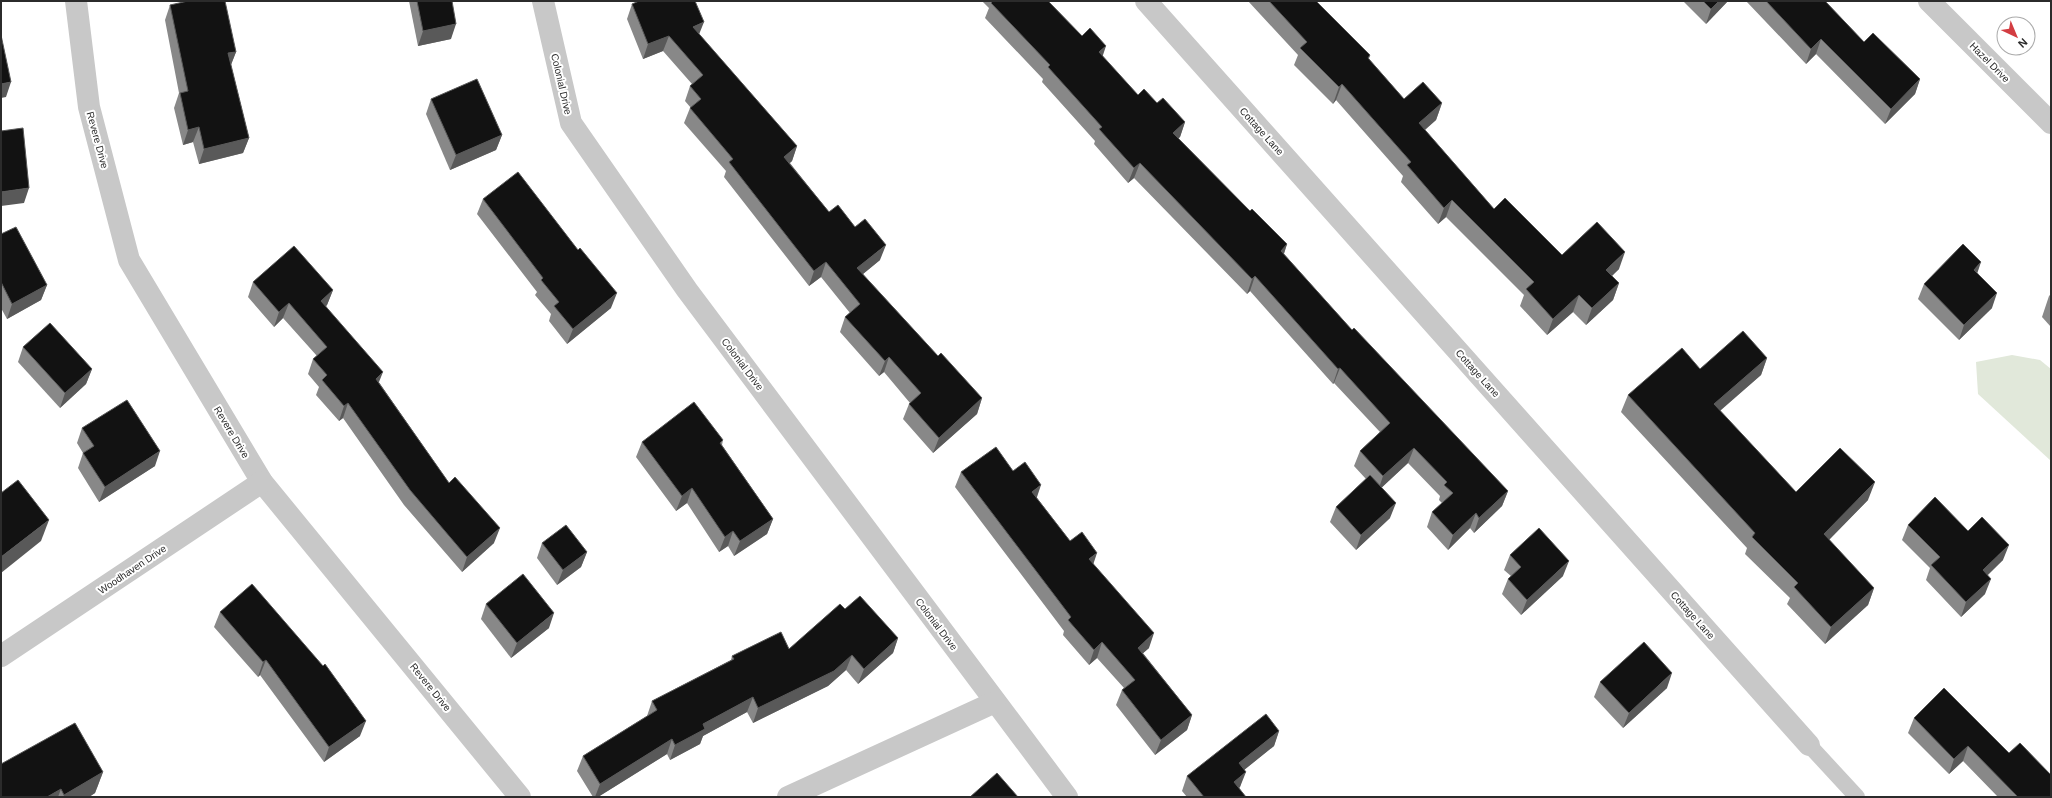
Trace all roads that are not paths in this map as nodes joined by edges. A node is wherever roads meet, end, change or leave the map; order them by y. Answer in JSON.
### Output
{"nodes":[{"id":1,"x":76,"y":1,"type":"edge"},
{"id":2,"x":543,"y":1,"type":"edge"},
{"id":3,"x":1146,"y":1,"type":"edge"},
{"id":4,"x":1929,"y":1,"type":"edge"},
{"id":5,"x":2051,"y":123,"type":"edge"},
{"id":6,"x":262,"y":482,"type":"junction"},
{"id":7,"x":1,"y":656,"type":"edge"},
{"id":8,"x":995,"y":702,"type":"junction"},
{"id":9,"x":1809,"y":745,"type":"joint"},
{"id":10,"x":520,"y":797,"type":"edge"},
{"id":11,"x":788,"y":797,"type":"edge"},
{"id":12,"x":1067,"y":797,"type":"edge"},
{"id":13,"x":1857,"y":797,"type":"edge"}],
"edges":[{"from":1,"to":6,"type":"street","name":"Revere Drive"},
{"from":2,"to":8,"type":"street","name":"Colonial Drive"},
{"from":3,"to":9,"type":"street","name":"Cottage Lane"},
{"from":4,"to":5,"type":"street","name":"Hazel Drive"},
{"from":6,"to":7,"type":"street","name":"Woodhaven Drive"},
{"from":6,"to":10,"type":"street","name":"Revere Drive"},
{"from":8,"to":11,"type":"street"},
{"from":8,"to":12,"type":"street","name":"Colonial Drive"},
{"from":9,"to":13,"type":"lane"}]}
